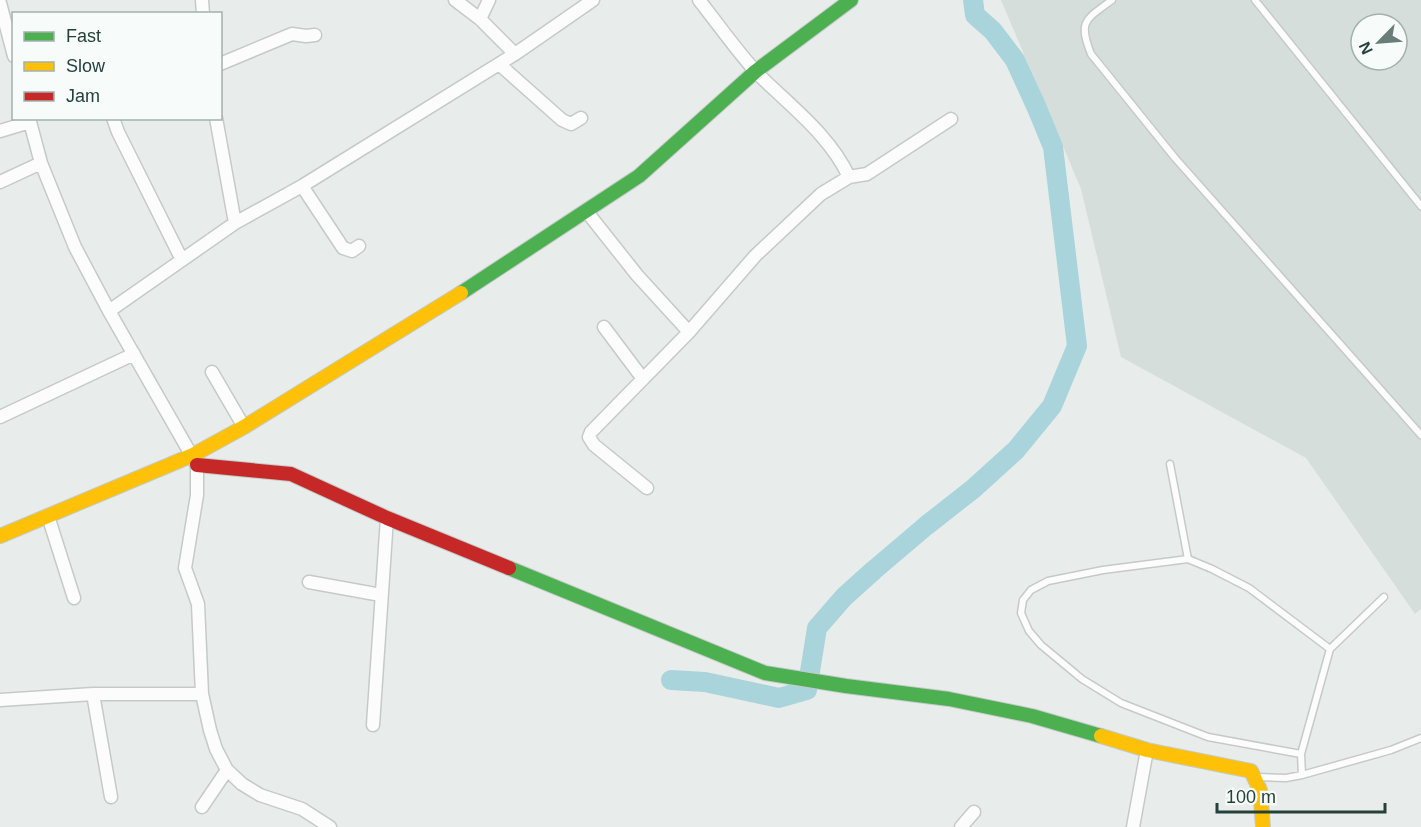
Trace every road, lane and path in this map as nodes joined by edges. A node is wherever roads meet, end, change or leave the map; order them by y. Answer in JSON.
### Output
{"nodes":[{"id":1,"x":455,"y":0,"type":"edge"},
{"id":2,"x":489,"y":0,"type":"edge"},
{"id":3,"x":593,"y":0,"type":"edge"},
{"id":4,"x":699,"y":0,"type":"edge"},
{"id":5,"x":851,"y":0,"type":"edge"},
{"id":6,"x":1112,"y":0,"type":"edge"},
{"id":7,"x":1255,"y":0,"type":"edge"},
{"id":8,"x":0,"y":3,"type":"edge"},
{"id":9,"x":480,"y":19,"type":"junction"},
{"id":10,"x":315,"y":35,"type":"dead end"},
{"id":11,"x":12,"y":48,"type":"edge"},
{"id":12,"x":515,"y":54,"type":"junction"},
{"id":13,"x":222,"y":63,"type":"edge"},
{"id":14,"x":499,"y":64,"type":"junction"},
{"id":15,"x":756,"y":71,"type":"junction"},
{"id":16,"x":581,"y":118,"type":"dead end"},
{"id":17,"x":951,"y":119,"type":"dead end"},
{"id":18,"x":30,"y":120,"type":"edge"},
{"id":19,"x":114,"y":120,"type":"edge"},
{"id":20,"x":216,"y":120,"type":"edge"},
{"id":21,"x":0,"y":131,"type":"edge"},
{"id":22,"x":41,"y":162,"type":"junction"},
{"id":23,"x":849,"y":177,"type":"junction"},
{"id":24,"x":0,"y":182,"type":"edge"},
{"id":25,"x":302,"y":186,"type":"junction"},
{"id":26,"x":1421,"y":206,"type":"edge"},
{"id":27,"x":587,"y":212,"type":"junction"},
{"id":28,"x":235,"y":223,"type":"junction"},
{"id":29,"x":359,"y":246,"type":"dead end"},
{"id":30,"x":182,"y":260,"type":"junction"},
{"id":31,"x":109,"y":311,"type":"junction"},
{"id":32,"x":604,"y":327,"type":"dead end"},
{"id":33,"x":689,"y":332,"type":"junction"},
{"id":34,"x":134,"y":354,"type":"junction"},
{"id":35,"x":212,"y":372,"type":"dead end"},
{"id":36,"x":643,"y":379,"type":"junction"},
{"id":37,"x":0,"y":417,"type":"edge"},
{"id":38,"x":244,"y":427,"type":"junction"},
{"id":39,"x":1421,"y":435,"type":"edge"},
{"id":40,"x":195,"y":460,"type":"junction"},
{"id":41,"x":1170,"y":464,"type":"dead end"},
{"id":42,"x":647,"y":488,"type":"dead end"},
{"id":43,"x":48,"y":516,"type":"junction"},
{"id":44,"x":387,"y":518,"type":"junction"},
{"id":45,"x":0,"y":536,"type":"edge"},
{"id":46,"x":1188,"y":559,"type":"junction"},
{"id":47,"x":309,"y":582,"type":"dead end"},
{"id":48,"x":381,"y":595,"type":"junction"},
{"id":49,"x":1384,"y":597,"type":"dead end"},
{"id":50,"x":74,"y":598,"type":"dead end"},
{"id":51,"x":1330,"y":649,"type":"junction"},
{"id":52,"x":93,"y":694,"type":"junction"},
{"id":53,"x":202,"y":694,"type":"junction"},
{"id":54,"x":0,"y":699,"type":"edge"},
{"id":55,"x":373,"y":725,"type":"dead end"},
{"id":56,"x":1421,"y":738,"type":"edge"},
{"id":57,"x":1147,"y":750,"type":"junction"},
{"id":58,"x":1301,"y":754,"type":"junction"},
{"id":59,"x":227,"y":770,"type":"junction"},
{"id":60,"x":1302,"y":775,"type":"junction"},
{"id":61,"x":1256,"y":777,"type":"junction"},
{"id":62,"x":111,"y":797,"type":"dead end"},
{"id":63,"x":202,"y":807,"type":"dead end"},
{"id":64,"x":974,"y":812,"type":"dead end"},
{"id":65,"x":330,"y":827,"type":"edge"},
{"id":66,"x":961,"y":827,"type":"edge"},
{"id":67,"x":1133,"y":827,"type":"edge"},
{"id":68,"x":1263,"y":827,"type":"edge"}],
"edges":[{"from":1,"to":9,"type":"street"},
{"from":2,"to":9,"type":"street"},
{"from":3,"to":12,"type":"street"},
{"from":4,"to":15,"type":"street"},
{"from":5,"to":15,"type":"street"},
{"from":6,"to":39,"type":"lane"},
{"from":7,"to":26,"type":"lane"},
{"from":8,"to":11,"type":"street"},
{"from":9,"to":12,"type":"street"},
{"from":10,"to":13,"type":"street"},
{"from":12,"to":14,"type":"street"},
{"from":14,"to":16,"type":"street"},
{"from":14,"to":25,"type":"street"},
{"from":15,"to":23,"type":"street"},
{"from":15,"to":27,"type":"street"},
{"from":17,"to":23,"type":"street"},
{"from":18,"to":21,"type":"street"},
{"from":18,"to":22,"type":"street"},
{"from":19,"to":30,"type":"street"},
{"from":20,"to":28,"type":"street"},
{"from":22,"to":24,"type":"street"},
{"from":22,"to":31,"type":"street"},
{"from":23,"to":33,"type":"street"},
{"from":25,"to":28,"type":"street"},
{"from":25,"to":29,"type":"street"},
{"from":27,"to":33,"type":"street"},
{"from":27,"to":38,"type":"street"},
{"from":28,"to":30,"type":"street"},
{"from":30,"to":31,"type":"street"},
{"from":31,"to":34,"type":"street"},
{"from":32,"to":36,"type":"street"},
{"from":33,"to":36,"type":"street"},
{"from":34,"to":37,"type":"street"},
{"from":34,"to":40,"type":"street"},
{"from":35,"to":38,"type":"street"},
{"from":36,"to":42,"type":"street"},
{"from":38,"to":40,"type":"street"},
{"from":40,"to":43,"type":"street"},
{"from":40,"to":44,"type":"street"},
{"from":40,"to":53,"type":"street"},
{"from":41,"to":46,"type":"lane"},
{"from":43,"to":45,"type":"street"},
{"from":43,"to":50,"type":"street"},
{"from":44,"to":48,"type":"street"},
{"from":44,"to":57,"type":"street"},
{"from":46,"to":51,"type":"lane"},
{"from":46,"to":58,"type":"lane"},
{"from":47,"to":48,"type":"street"},
{"from":48,"to":55,"type":"street"},
{"from":49,"to":51,"type":"lane"},
{"from":51,"to":58,"type":"lane"},
{"from":52,"to":53,"type":"street"},
{"from":52,"to":54,"type":"street"},
{"from":52,"to":62,"type":"street"},
{"from":53,"to":59,"type":"street"},
{"from":56,"to":60,"type":"lane"},
{"from":57,"to":61,"type":"street"},
{"from":57,"to":67,"type":"street"},
{"from":58,"to":60,"type":"lane"},
{"from":59,"to":63,"type":"street"},
{"from":59,"to":65,"type":"street"},
{"from":60,"to":61,"type":"lane"},
{"from":61,"to":68,"type":"street"},
{"from":64,"to":66,"type":"street"}]}
